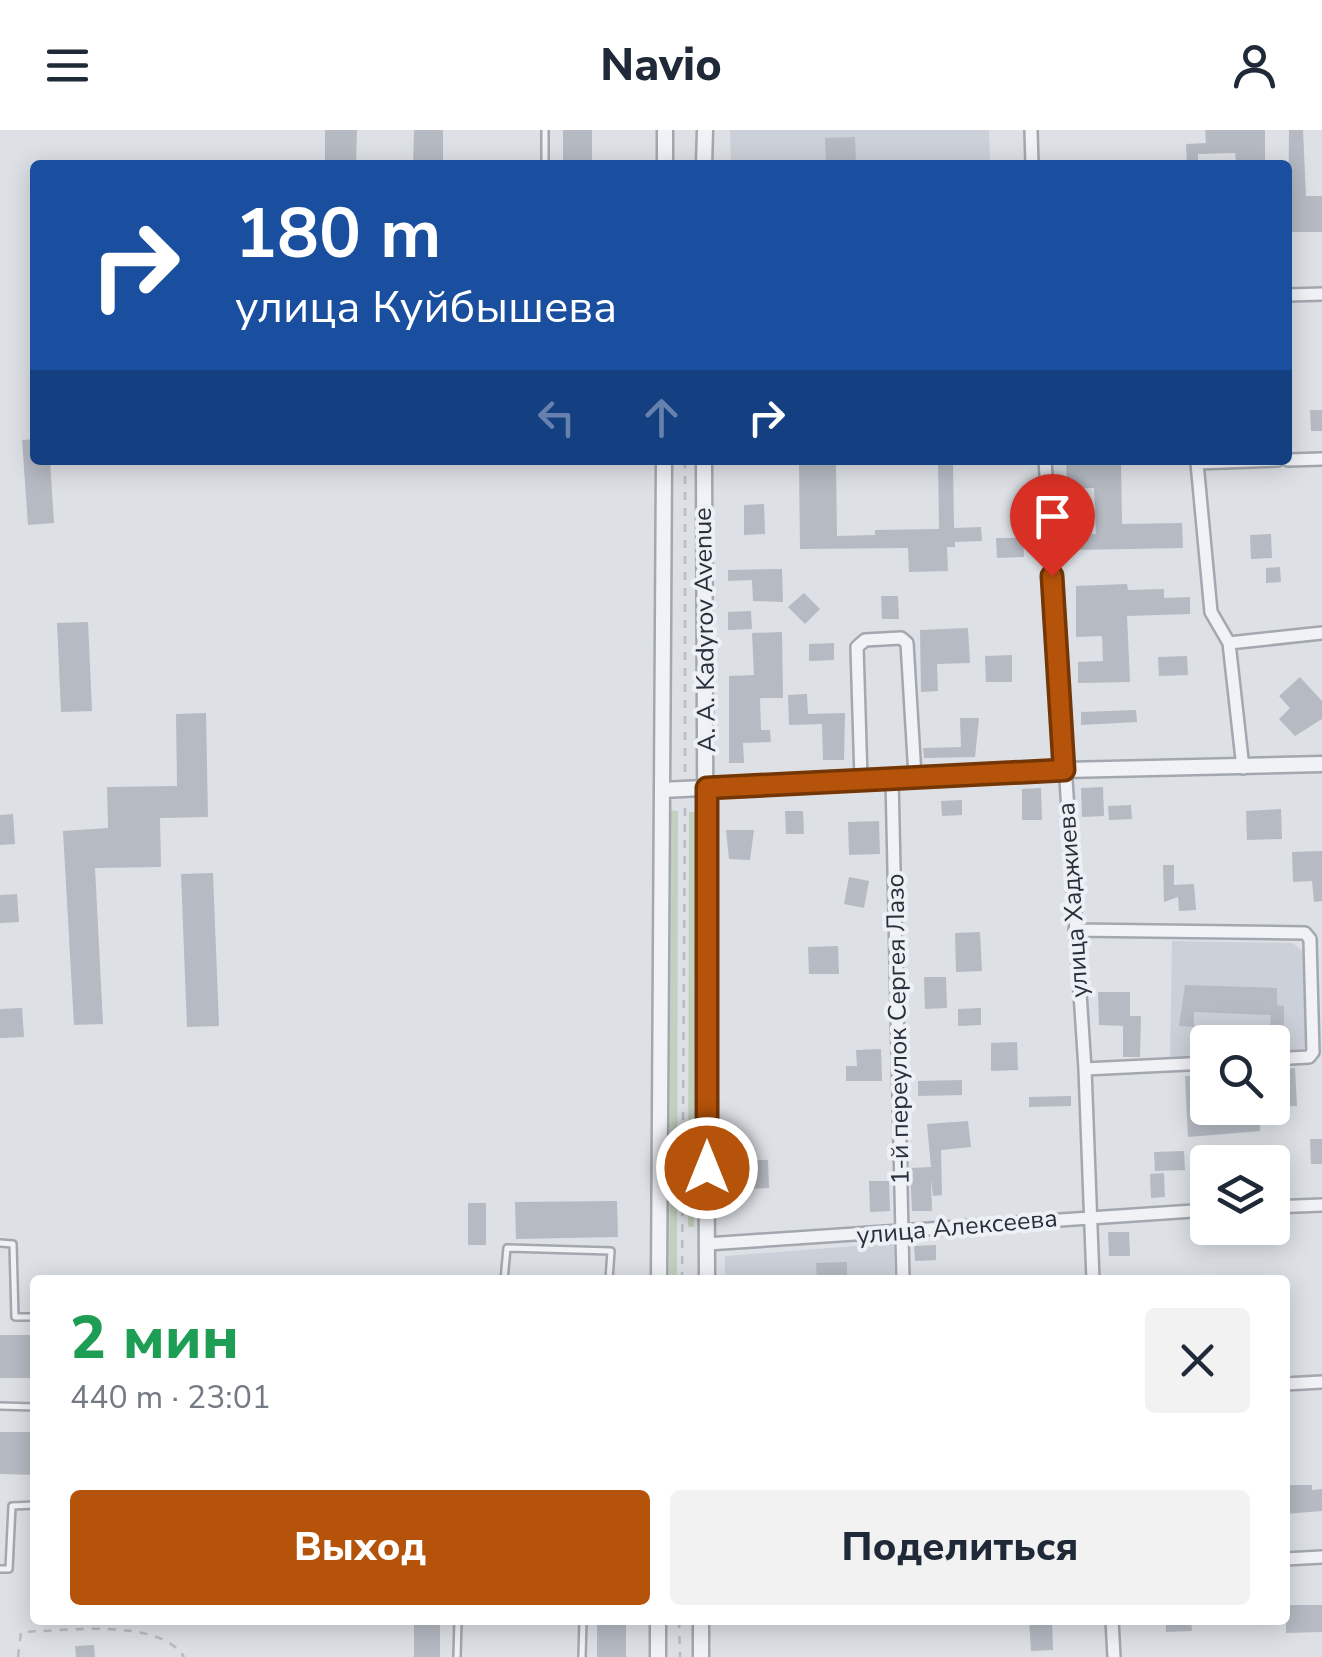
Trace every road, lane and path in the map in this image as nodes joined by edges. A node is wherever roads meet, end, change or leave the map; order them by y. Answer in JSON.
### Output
{"nodes":[{"id":1,"x":545,"y":130,"type":"edge"},
{"id":2,"x":665,"y":130,"type":"edge"},
{"id":3,"x":705,"y":130,"type":"edge"},
{"id":4,"x":1031,"y":130,"type":"edge"},
{"id":5,"x":545,"y":160,"type":"edge"},
{"id":6,"x":665,"y":160,"type":"edge"},
{"id":7,"x":704,"y":160,"type":"edge"},
{"id":8,"x":1032,"y":160,"type":"edge"},
{"id":9,"x":1322,"y":294,"type":"edge"},
{"id":10,"x":1292,"y":296,"type":"edge"},
{"id":11,"x":1292,"y":460,"type":"edge"},
{"id":12,"x":1322,"y":460,"type":"edge"},
{"id":13,"x":664,"y":465,"type":"edge"},
{"id":14,"x":685,"y":465,"type":"edge"},
{"id":15,"x":704,"y":465,"type":"edge"},
{"id":16,"x":1045,"y":465,"type":"edge"},
{"id":17,"x":1197,"y":465,"type":"edge"},
{"id":18,"x":1322,"y":634,"type":"edge"},
{"id":19,"x":1229,"y":643,"type":"junction"},
{"id":20,"x":1322,"y":764,"type":"edge"},
{"id":21,"x":1243,"y":768,"type":"junction"},
{"id":22,"x":1064,"y":770,"type":"junction"},
{"id":23,"x":914,"y":776,"type":"junction"},
{"id":24,"x":892,"y":778,"type":"junction"},
{"id":25,"x":861,"y":780,"type":"junction"},
{"id":26,"x":707,"y":788,"type":"junction"},
{"id":27,"x":685,"y":789,"type":"junction"},
{"id":28,"x":662,"y":790,"type":"junction"},
{"id":29,"x":1074,"y":930,"type":"junction"},
{"id":30,"x":1290,"y":1058,"type":"edge"},
{"id":31,"x":1190,"y":1063,"type":"edge"},
{"id":32,"x":1085,"y":1070,"type":"junction"},
{"id":33,"x":1322,"y":1205,"type":"edge"},
{"id":34,"x":1290,"y":1206,"type":"edge"},
{"id":35,"x":1190,"y":1211,"type":"edge"},
{"id":36,"x":1090,"y":1215,"type":"junction"},
{"id":37,"x":902,"y":1234,"type":"junction"},
{"id":38,"x":0,"y":1244,"type":"edge"},
{"id":39,"x":708,"y":1244,"type":"junction"},
{"id":40,"x":504,"y":1275,"type":"edge"},
{"id":41,"x":609,"y":1275,"type":"edge"},
{"id":42,"x":659,"y":1275,"type":"edge"},
{"id":43,"x":682,"y":1275,"type":"edge"},
{"id":44,"x":707,"y":1275,"type":"edge"},
{"id":45,"x":903,"y":1275,"type":"edge"},
{"id":46,"x":1093,"y":1275,"type":"edge"},
{"id":47,"x":30,"y":1317,"type":"edge"},
{"id":48,"x":1322,"y":1382,"type":"edge"},
{"id":49,"x":1290,"y":1384,"type":"edge"},
{"id":50,"x":0,"y":1406,"type":"edge"},
{"id":51,"x":30,"y":1407,"type":"edge"},
{"id":52,"x":30,"y":1505,"type":"edge"},
{"id":53,"x":1322,"y":1557,"type":"edge"},
{"id":54,"x":1290,"y":1559,"type":"edge"},
{"id":55,"x":0,"y":1569,"type":"edge"},
{"id":56,"x":458,"y":1625,"type":"edge"},
{"id":57,"x":583,"y":1625,"type":"edge"},
{"id":58,"x":658,"y":1625,"type":"edge"},
{"id":59,"x":680,"y":1625,"type":"edge"},
{"id":60,"x":702,"y":1625,"type":"edge"},
{"id":61,"x":1112,"y":1625,"type":"edge"},
{"id":62,"x":18,"y":1657,"type":"edge"},
{"id":63,"x":184,"y":1657,"type":"edge"},
{"id":64,"x":458,"y":1657,"type":"edge"},
{"id":65,"x":582,"y":1657,"type":"edge"},
{"id":66,"x":658,"y":1657,"type":"edge"},
{"id":67,"x":680,"y":1657,"type":"edge"},
{"id":68,"x":701,"y":1657,"type":"edge"},
{"id":69,"x":1114,"y":1657,"type":"edge"}],
"edges":[{"from":1,"to":5,"type":"lane"},
{"from":2,"to":6,"type":"street"},
{"from":3,"to":7,"type":"street"},
{"from":4,"to":8,"type":"street"},
{"from":9,"to":10,"type":"street"},
{"from":11,"to":12,"type":"street"},
{"from":13,"to":28,"type":"street","name":"A. A. Kadyrov Avenue"},
{"from":14,"to":27,"type":"path"},
{"from":15,"to":26,"type":"street","name":"A. A. Kadyrov Avenue"},
{"from":16,"to":22,"type":"street","name":"улица Хаджиева"},
{"from":17,"to":19,"type":"street"},
{"from":18,"to":19,"type":"street"},
{"from":19,"to":21,"type":"street"},
{"from":20,"to":21,"type":"street"},
{"from":21,"to":22,"type":"street"},
{"from":22,"to":23,"type":"street"},
{"from":22,"to":29,"type":"street","name":"улица Хаджиева"},
{"from":23,"to":24,"type":"street"},
{"from":23,"to":25,"type":"street"},
{"from":24,"to":25,"type":"street"},
{"from":24,"to":37,"type":"street","name":"1-й переулок Сергея Лазо"},
{"from":25,"to":26,"type":"street"},
{"from":26,"to":27,"type":"street"},
{"from":26,"to":39,"type":"street","name":"A. A. Kadyrov Avenue"},
{"from":27,"to":28,"type":"street"},
{"from":27,"to":43,"type":"path"},
{"from":28,"to":42,"type":"street","name":"A. A. Kadyrov Avenue"},
{"from":29,"to":30,"type":"street"},
{"from":29,"to":32,"type":"street","name":"улица Хаджиева"},
{"from":31,"to":32,"type":"street"},
{"from":32,"to":36,"type":"street","name":"улица Хаджиева"},
{"from":33,"to":34,"type":"street"},
{"from":35,"to":36,"type":"street","name":"улица Алексеева"},
{"from":36,"to":37,"type":"street","name":"улица Алексеева"},
{"from":36,"to":46,"type":"street","name":"улица Хаджиева"},
{"from":37,"to":39,"type":"street","name":"улица Алексеева"},
{"from":37,"to":45,"type":"street","name":"1-й переулок Сергея Лазо"},
{"from":38,"to":47,"type":"lane"},
{"from":39,"to":44,"type":"street","name":"A. A. Kadyrov Avenue"},
{"from":40,"to":41,"type":"lane"},
{"from":48,"to":49,"type":"street"},
{"from":50,"to":51,"type":"lane"},
{"from":52,"to":55,"type":"lane"},
{"from":53,"to":54,"type":"street"},
{"from":56,"to":64,"type":"lane"},
{"from":57,"to":65,"type":"lane"},
{"from":58,"to":66,"type":"street"},
{"from":59,"to":67,"type":"path"},
{"from":60,"to":68,"type":"street"},
{"from":61,"to":69,"type":"street"},
{"from":62,"to":63,"type":"path"}]}
